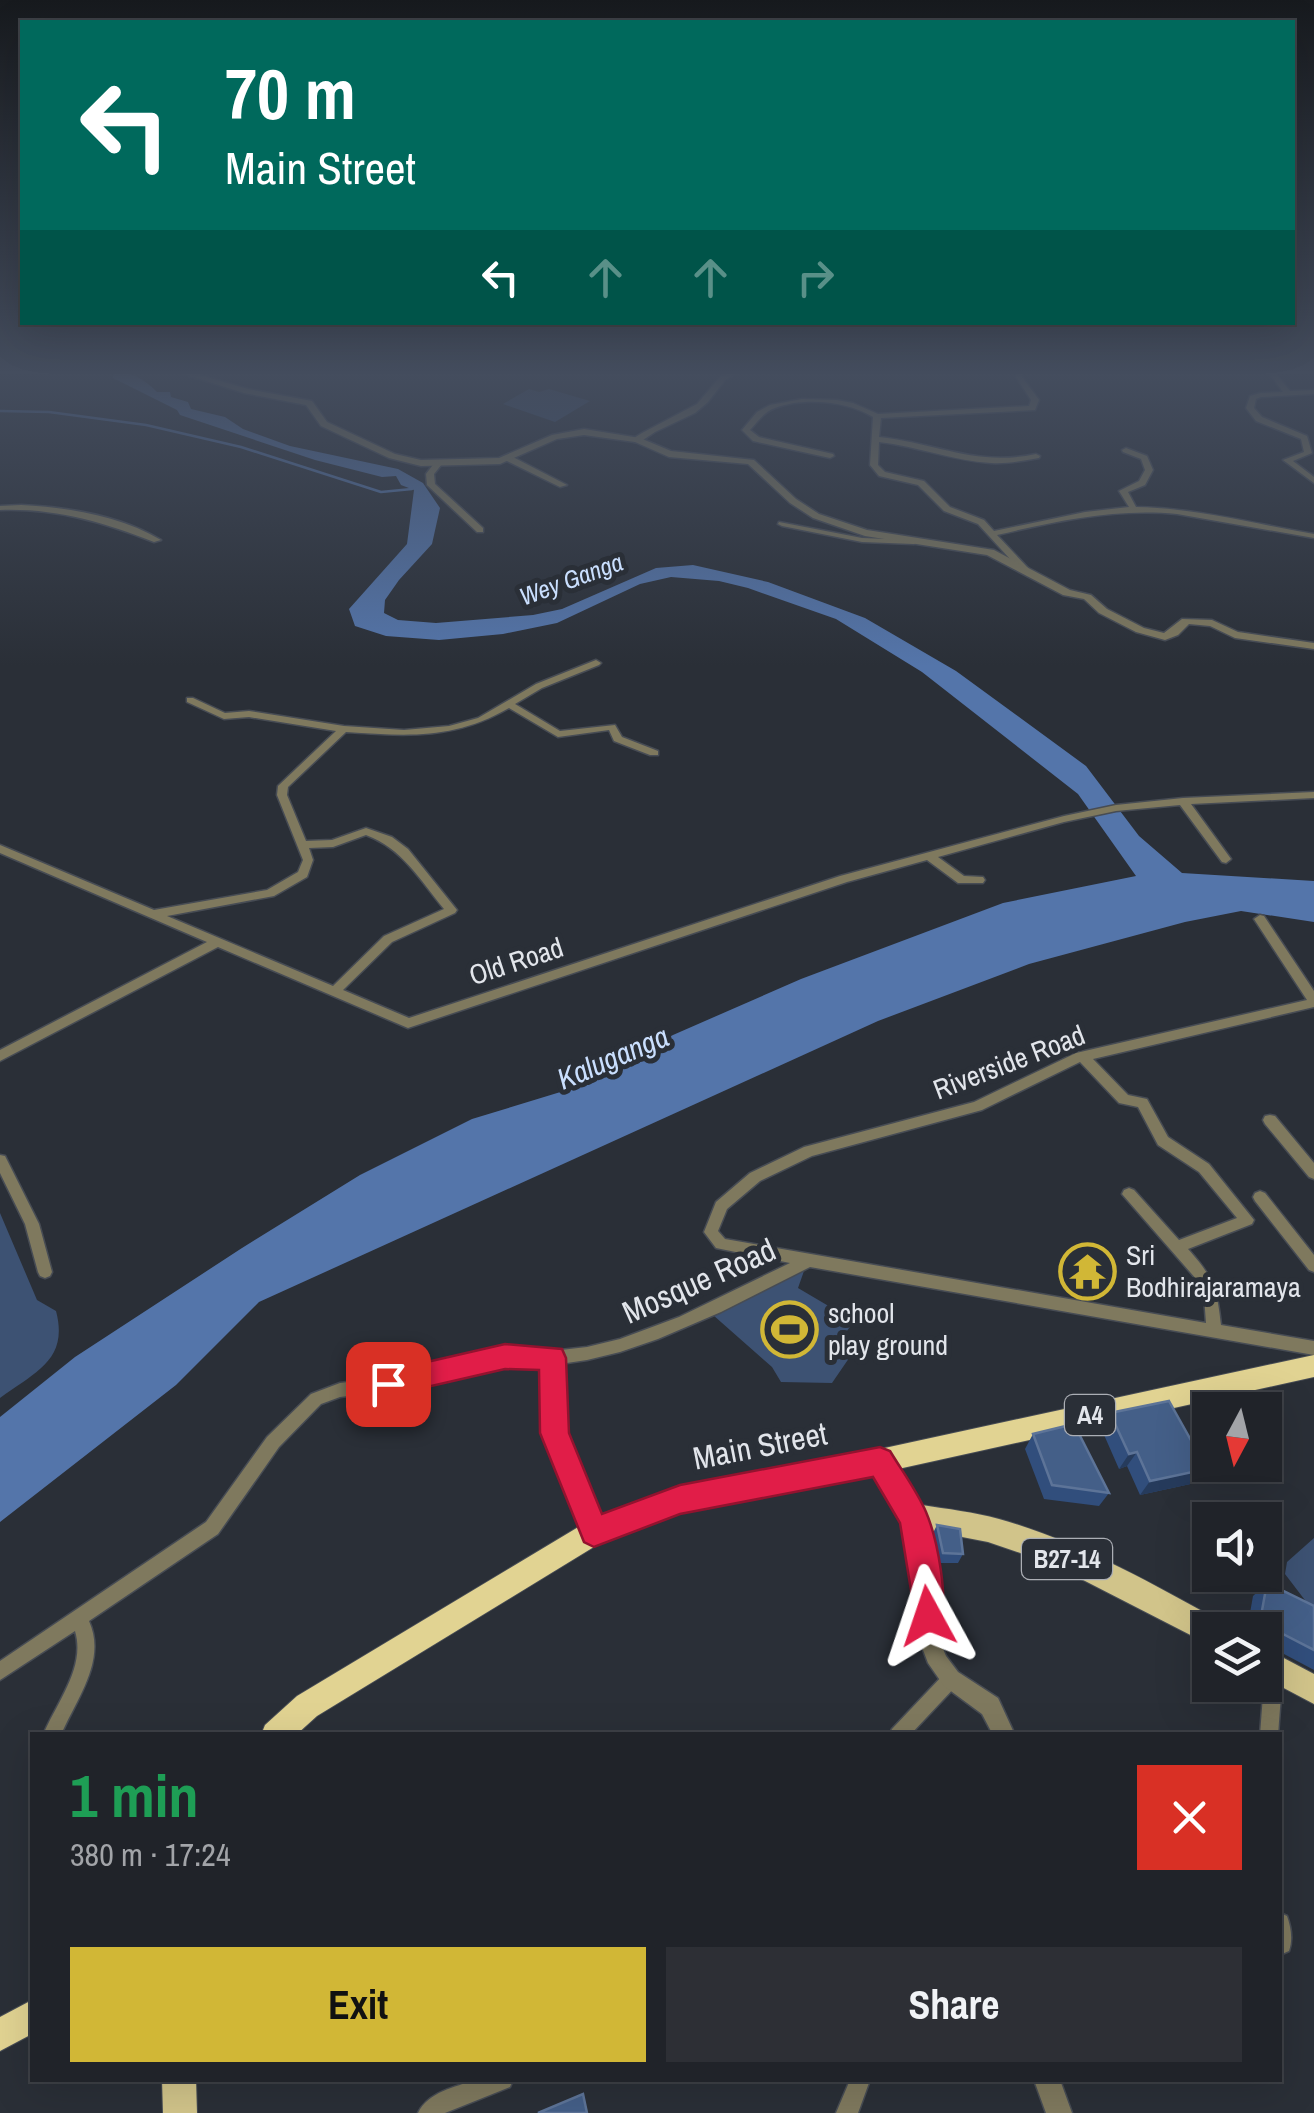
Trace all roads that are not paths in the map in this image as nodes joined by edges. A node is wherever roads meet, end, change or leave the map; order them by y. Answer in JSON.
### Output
{"nodes":[{"id":1,"x":434,"y":469,"type":"edge"},
{"id":2,"x":530,"y":469,"type":"edge"},
{"id":3,"x":759,"y":469,"type":"edge"},
{"id":4,"x":876,"y":469,"type":"edge"},
{"id":5,"x":1148,"y":469,"type":"edge"},
{"id":6,"x":563,"y":484,"type":"dead end"},
{"id":7,"x":0,"y":508,"type":"edge"},
{"id":8,"x":1134,"y":510,"type":"junction"},
{"id":9,"x":782,"y":524,"type":"dead end"},
{"id":10,"x":480,"y":530,"type":"dead end"},
{"id":11,"x":995,"y":533,"type":"junction"},
{"id":12,"x":1314,"y":536,"type":"edge"},
{"id":13,"x":157,"y":540,"type":"dead end"},
{"id":14,"x":932,"y":543,"type":"junction"},
{"id":15,"x":1025,"y":570,"type":"junction"},
{"id":16,"x":1314,"y":646,"type":"edge"},
{"id":17,"x":596,"y":663,"type":"dead end"},
{"id":18,"x":190,"y":700,"type":"dead end"},
{"id":19,"x":510,"y":704,"type":"junction"},
{"id":20,"x":344,"y":730,"type":"junction"},
{"id":21,"x":654,"y":753,"type":"dead end"},
{"id":22,"x":1314,"y":795,"type":"edge"},
{"id":23,"x":1184,"y":801,"type":"junction"},
{"id":24,"x":303,"y":845,"type":"junction"},
{"id":25,"x":0,"y":849,"type":"edge"},
{"id":26,"x":928,"y":854,"type":"junction"},
{"id":27,"x":1226,"y":859,"type":"dead end"},
{"id":28,"x":954,"y":875,"type":"junction"},
{"id":29,"x":979,"y":880,"type":"dead end"},
{"id":30,"x":948,"y":888,"type":"dead end"},
{"id":31,"x":152,"y":915,"type":"junction"},
{"id":32,"x":1260,"y":919,"type":"dead end"},
{"id":33,"x":217,"y":942,"type":"junction"},
{"id":34,"x":336,"y":990,"type":"junction"},
{"id":35,"x":1314,"y":1002,"type":"edge"},
{"id":36,"x":0,"y":1056,"type":"edge"},
{"id":37,"x":1083,"y":1057,"type":"junction"},
{"id":38,"x":1270,"y":1120,"type":"dead end"},
{"id":39,"x":0,"y":1160,"type":"edge"},
{"id":40,"x":1314,"y":1173,"type":"edge"},
{"id":41,"x":1129,"y":1194,"type":"dead end"},
{"id":42,"x":1260,"y":1197,"type":"dead end"},
{"id":43,"x":1177,"y":1247,"type":"junction"},
{"id":44,"x":809,"y":1262,"type":"junction"},
{"id":45,"x":1314,"y":1266,"type":"edge"},
{"id":46,"x":45,"y":1272,"type":"dead end"},
{"id":47,"x":1214,"y":1332,"type":"junction"},
{"id":48,"x":1314,"y":1348,"type":"edge"},
{"id":49,"x":552,"y":1358,"type":"junction"},
{"id":50,"x":1314,"y":1366,"type":"edge"},
{"id":51,"x":880,"y":1461,"type":"junction"},
{"id":52,"x":914,"y":1518,"type":"junction"},
{"id":53,"x":594,"y":1532,"type":"junction"},
{"id":54,"x":79,"y":1620,"type":"junction"},
{"id":55,"x":1192,"y":1621,"type":"edge"},
{"id":56,"x":0,"y":1671,"type":"edge"},
{"id":57,"x":1282,"y":1672,"type":"edge"},
{"id":58,"x":951,"y":1679,"type":"junction"},
{"id":59,"x":1314,"y":1690,"type":"edge"},
{"id":60,"x":1269,"y":1702,"type":"edge"},
{"id":61,"x":53,"y":1732,"type":"edge"},
{"id":62,"x":278,"y":1732,"type":"edge"},
{"id":63,"x":901,"y":1732,"type":"edge"},
{"id":64,"x":1003,"y":1732,"type":"edge"},
{"id":65,"x":1269,"y":1732,"type":"edge"},
{"id":66,"x":30,"y":2017,"type":"edge"},
{"id":67,"x":0,"y":2035,"type":"edge"},
{"id":68,"x":180,"y":2082,"type":"edge"},
{"id":69,"x":498,"y":2082,"type":"edge"},
{"id":70,"x":859,"y":2082,"type":"edge"},
{"id":71,"x":1048,"y":2082,"type":"edge"},
{"id":72,"x":180,"y":2113,"type":"edge"},
{"id":73,"x":429,"y":2113,"type":"edge"},
{"id":74,"x":847,"y":2113,"type":"edge"},
{"id":75,"x":1058,"y":2113,"type":"edge"}],
"edges":[{"from":1,"to":10,"type":"street"},
{"from":2,"to":6,"type":"street"},
{"from":3,"to":14,"type":"street"},
{"from":4,"to":11,"type":"street"},
{"from":5,"to":8,"type":"street"},
{"from":7,"to":13,"type":"street"},
{"from":8,"to":11,"type":"street"},
{"from":8,"to":12,"type":"street"},
{"from":9,"to":14,"type":"street"},
{"from":11,"to":15,"type":"street"},
{"from":14,"to":15,"type":"street"},
{"from":15,"to":16,"type":"street"},
{"from":17,"to":19,"type":"street"},
{"from":18,"to":20,"type":"street"},
{"from":19,"to":20,"type":"street"},
{"from":19,"to":21,"type":"street"},
{"from":20,"to":24,"type":"street"},
{"from":22,"to":23,"type":"street","name":"Old Road"},
{"from":23,"to":26,"type":"street","name":"Old Road"},
{"from":23,"to":27,"type":"street"},
{"from":24,"to":31,"type":"street"},
{"from":24,"to":34,"type":"street"},
{"from":25,"to":31,"type":"street","name":"Old Road"},
{"from":26,"to":28,"type":"street"},
{"from":26,"to":34,"type":"street","name":"Old Road"},
{"from":28,"to":29,"type":"street"},
{"from":28,"to":30,"type":"street"},
{"from":31,"to":33,"type":"street","name":"Old Road"},
{"from":32,"to":35,"type":"street"},
{"from":33,"to":34,"type":"street","name":"Old Road"},
{"from":33,"to":36,"type":"street"},
{"from":35,"to":37,"type":"street","name":"Riverside Road"},
{"from":37,"to":43,"type":"street"},
{"from":37,"to":44,"type":"street","name":"Riverside Road"},
{"from":38,"to":40,"type":"street"},
{"from":39,"to":46,"type":"street"},
{"from":41,"to":43,"type":"street"},
{"from":42,"to":45,"type":"street"},
{"from":43,"to":47,"type":"street"},
{"from":44,"to":47,"type":"street"},
{"from":44,"to":49,"type":"street","name":"Mosque Road"},
{"from":47,"to":48,"type":"street"},
{"from":49,"to":53,"type":"street"},
{"from":49,"to":54,"type":"street","name":"Mosque Road"},
{"from":50,"to":51,"type":"highway","name":"Main Street","number":"A4"},
{"from":51,"to":52,"type":"main road"},
{"from":51,"to":53,"type":"highway","name":"Main Street","number":"A4"},
{"from":52,"to":55,"type":"main road","number":"B27-14"},
{"from":52,"to":58,"type":"street"},
{"from":53,"to":62,"type":"highway","name":"Main Street","number":"A4"},
{"from":54,"to":56,"type":"street","name":"Mosque Road"},
{"from":54,"to":61,"type":"street"},
{"from":57,"to":59,"type":"main road"},
{"from":58,"to":63,"type":"street"},
{"from":58,"to":64,"type":"street"},
{"from":60,"to":65,"type":"street"},
{"from":66,"to":67,"type":"highway"},
{"from":68,"to":72,"type":"main road"},
{"from":69,"to":73,"type":"street"},
{"from":70,"to":74,"type":"street"},
{"from":71,"to":75,"type":"street"}]}
